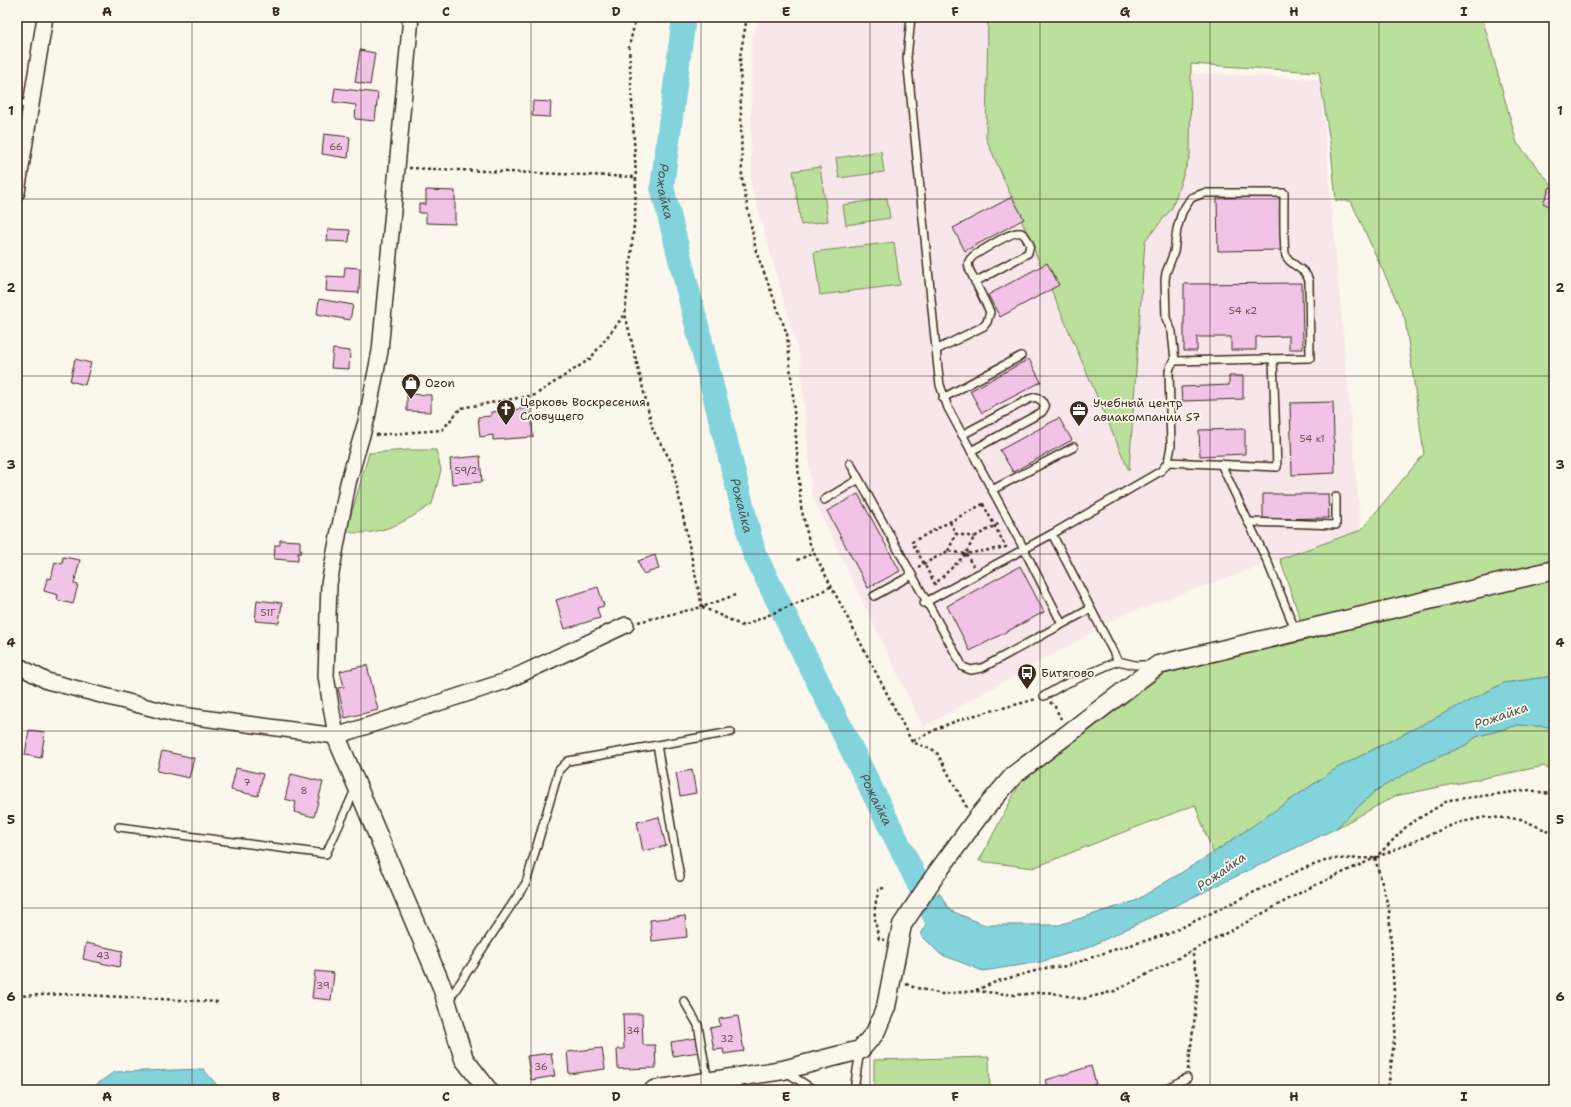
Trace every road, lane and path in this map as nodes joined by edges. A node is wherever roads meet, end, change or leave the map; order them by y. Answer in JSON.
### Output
{"nodes":[{"id":1,"x":45,"y":17,"type":"edge"},
{"id":2,"x":411,"y":17,"type":"edge"},
{"id":3,"x":636,"y":17,"type":"edge"},
{"id":4,"x":747,"y":17,"type":"edge"},
{"id":5,"x":911,"y":17,"type":"edge"},
{"id":6,"x":24,"y":104,"type":"edge"},
{"id":7,"x":397,"y":167,"type":"junction"},
{"id":8,"x":636,"y":177,"type":"junction"},
{"id":9,"x":17,"y":192,"type":"edge"},
{"id":10,"x":975,"y":282,"type":"junction"},
{"id":11,"x":625,"y":314,"type":"junction"},
{"id":12,"x":936,"y":350,"type":"junction"},
{"id":13,"x":1022,"y":356,"type":"dead end"},
{"id":14,"x":1273,"y":359,"type":"junction"},
{"id":15,"x":1175,"y":361,"type":"junction"},
{"id":16,"x":943,"y":398,"type":"junction"},
{"id":17,"x":962,"y":435,"type":"junction"},
{"id":18,"x":361,"y":437,"type":"junction"},
{"id":19,"x":1074,"y":447,"type":"dead end"},
{"id":20,"x":971,"y":451,"type":"junction"},
{"id":21,"x":1168,"y":462,"type":"junction"},
{"id":22,"x":850,"y":463,"type":"dead end"},
{"id":23,"x":1221,"y":464,"type":"junction"},
{"id":24,"x":859,"y":479,"type":"junction"},
{"id":25,"x":992,"y":490,"type":"junction"},
{"id":26,"x":1336,"y":498,"type":"dead end"},
{"id":27,"x":824,"y":500,"type":"dead end"},
{"id":28,"x":1008,"y":520,"type":"junction"},
{"id":29,"x":950,"y":522,"type":"junction"},
{"id":30,"x":1248,"y":522,"type":"junction"},
{"id":31,"x":995,"y":526,"type":"junction"},
{"id":32,"x":956,"y":534,"type":"junction"},
{"id":33,"x":1052,"y":534,"type":"junction"},
{"id":34,"x":974,"y":537,"type":"junction"},
{"id":35,"x":1024,"y":549,"type":"junction"},
{"id":36,"x":948,"y":551,"type":"junction"},
{"id":37,"x":814,"y":554,"type":"junction"},
{"id":38,"x":966,"y":554,"type":"junction"},
{"id":39,"x":797,"y":560,"type":"dead end"},
{"id":40,"x":924,"y":564,"type":"junction"},
{"id":41,"x":1554,"y":570,"type":"edge"},
{"id":42,"x":911,"y":573,"type":"junction"},
{"id":43,"x":978,"y":574,"type":"junction"},
{"id":44,"x":832,"y":586,"type":"junction"},
{"id":45,"x":735,"y":595,"type":"dead end"},
{"id":46,"x":874,"y":596,"type":"dead end"},
{"id":47,"x":926,"y":602,"type":"junction"},
{"id":48,"x":702,"y":607,"type":"junction"},
{"id":49,"x":1090,"y":609,"type":"junction"},
{"id":50,"x":1062,"y":624,"type":"junction"},
{"id":51,"x":626,"y":625,"type":"joint"},
{"id":52,"x":1296,"y":632,"type":"junction"},
{"id":53,"x":1118,"y":661,"type":"junction"},
{"id":54,"x":17,"y":665,"type":"edge"},
{"id":55,"x":1158,"y":665,"type":"junction"},
{"id":56,"x":1044,"y":696,"type":"junction"},
{"id":57,"x":730,"y":732,"type":"dead end"},
{"id":58,"x":336,"y":736,"type":"junction"},
{"id":59,"x":1063,"y":738,"type":"junction"},
{"id":60,"x":912,"y":742,"type":"junction"},
{"id":61,"x":657,"y":745,"type":"junction"},
{"id":62,"x":357,"y":786,"type":"junction"},
{"id":63,"x":1554,"y":795,"type":"edge"},
{"id":64,"x":978,"y":817,"type":"junction"},
{"id":65,"x":119,"y":827,"type":"dead end"},
{"id":66,"x":1554,"y":834,"type":"edge"},
{"id":67,"x":1376,"y":858,"type":"junction"},
{"id":68,"x":680,"y":878,"type":"dead end"},
{"id":69,"x":884,"y":888,"type":"dead end"},
{"id":70,"x":898,"y":944,"type":"junction"},
{"id":71,"x":1192,"y":951,"type":"junction"},
{"id":72,"x":892,"y":978,"type":"junction"},
{"id":73,"x":976,"y":991,"type":"junction"},
{"id":74,"x":17,"y":996,"type":"edge"},
{"id":75,"x":684,"y":1001,"type":"dead end"},
{"id":76,"x":219,"y":1002,"type":"dead end"},
{"id":77,"x":447,"y":1003,"type":"junction"},
{"id":78,"x":860,"y":1050,"type":"junction"},
{"id":79,"x":783,"y":1070,"type":"junction"},
{"id":80,"x":1186,"y":1078,"type":"joint"},
{"id":81,"x":708,"y":1082,"type":"junction"},
{"id":82,"x":488,"y":1090,"type":"edge"},
{"id":83,"x":654,"y":1090,"type":"edge"},
{"id":84,"x":814,"y":1090,"type":"edge"},
{"id":85,"x":854,"y":1090,"type":"edge"},
{"id":86,"x":1163,"y":1090,"type":"edge"},
{"id":87,"x":1388,"y":1090,"type":"edge"}],
"edges":[{"from":1,"to":6,"type":"street"},
{"from":2,"to":7,"type":"street"},
{"from":3,"to":8,"type":"path"},
{"from":4,"to":37,"type":"path"},
{"from":5,"to":12,"type":"lane"},
{"from":6,"to":9,"type":"street"},
{"from":7,"to":8,"type":"path"},
{"from":7,"to":18,"type":"street"},
{"from":8,"to":11,"type":"path"},
{"from":10,"to":10,"type":"lane"},
{"from":10,"to":12,"type":"lane"},
{"from":11,"to":18,"type":"path"},
{"from":11,"to":48,"type":"path"},
{"from":12,"to":16,"type":"lane"},
{"from":13,"to":16,"type":"lane"},
{"from":14,"to":15,"type":"lane"},
{"from":14,"to":15,"type":"lane"},
{"from":14,"to":23,"type":"lane"},
{"from":15,"to":21,"type":"lane"},
{"from":16,"to":17,"type":"lane"},
{"from":17,"to":20,"type":"lane"},
{"from":17,"to":20,"type":"lane"},
{"from":18,"to":58,"type":"street"},
{"from":19,"to":25,"type":"lane"},
{"from":20,"to":25,"type":"lane"},
{"from":21,"to":23,"type":"lane"},
{"from":21,"to":33,"type":"lane"},
{"from":22,"to":24,"type":"lane"},
{"from":23,"to":30,"type":"lane"},
{"from":24,"to":27,"type":"lane"},
{"from":24,"to":42,"type":"lane"},
{"from":25,"to":28,"type":"lane"},
{"from":26,"to":30,"type":"lane"},
{"from":28,"to":31,"type":"path"},
{"from":28,"to":35,"type":"lane"},
{"from":29,"to":31,"type":"path"},
{"from":29,"to":32,"type":"path"},
{"from":29,"to":40,"type":"path"},
{"from":30,"to":52,"type":"lane"},
{"from":31,"to":34,"type":"path"},
{"from":31,"to":38,"type":"path"},
{"from":32,"to":34,"type":"path"},
{"from":32,"to":36,"type":"path"},
{"from":33,"to":35,"type":"lane"},
{"from":33,"to":49,"type":"lane"},
{"from":34,"to":38,"type":"path"},
{"from":35,"to":43,"type":"lane"},
{"from":35,"to":50,"type":"lane"},
{"from":36,"to":38,"type":"path"},
{"from":36,"to":40,"type":"path"},
{"from":37,"to":39,"type":"path"},
{"from":37,"to":44,"type":"path"},
{"from":38,"to":40,"type":"path"},
{"from":38,"to":43,"type":"path"},
{"from":40,"to":42,"type":"path"},
{"from":41,"to":52,"type":"street"},
{"from":42,"to":46,"type":"lane"},
{"from":42,"to":47,"type":"lane"},
{"from":43,"to":47,"type":"lane"},
{"from":44,"to":48,"type":"path"},
{"from":44,"to":60,"type":"path"},
{"from":45,"to":48,"type":"path"},
{"from":47,"to":50,"type":"lane"},
{"from":48,"to":51,"type":"path"},
{"from":49,"to":50,"type":"lane"},
{"from":49,"to":53,"type":"lane"},
{"from":51,"to":58,"type":"street"},
{"from":52,"to":55,"type":"street"},
{"from":53,"to":55,"type":"lane"},
{"from":53,"to":56,"type":"lane"},
{"from":54,"to":58,"type":"street"},
{"from":55,"to":59,"type":"street"},
{"from":56,"to":59,"type":"path"},
{"from":56,"to":60,"type":"path"},
{"from":57,"to":61,"type":"lane"},
{"from":58,"to":62,"type":"street"},
{"from":59,"to":64,"type":"street"},
{"from":60,"to":64,"type":"path"},
{"from":61,"to":68,"type":"lane"},
{"from":61,"to":77,"type":"lane"},
{"from":62,"to":65,"type":"lane"},
{"from":62,"to":77,"type":"street"},
{"from":63,"to":67,"type":"path"},
{"from":64,"to":70,"type":"street"},
{"from":66,"to":67,"type":"path"},
{"from":67,"to":71,"type":"path"},
{"from":67,"to":73,"type":"path"},
{"from":67,"to":87,"type":"path"},
{"from":69,"to":70,"type":"path"},
{"from":70,"to":72,"type":"street"},
{"from":71,"to":73,"type":"path"},
{"from":71,"to":80,"type":"path"},
{"from":72,"to":73,"type":"path"},
{"from":72,"to":78,"type":"street"},
{"from":74,"to":76,"type":"path"},
{"from":75,"to":81,"type":"lane"},
{"from":77,"to":82,"type":"street"},
{"from":78,"to":79,"type":"street"},
{"from":78,"to":85,"type":"lane"},
{"from":79,"to":81,"type":"street"},
{"from":79,"to":84,"type":"lane"},
{"from":80,"to":86,"type":"lane"},
{"from":81,"to":83,"type":"street"}]}
